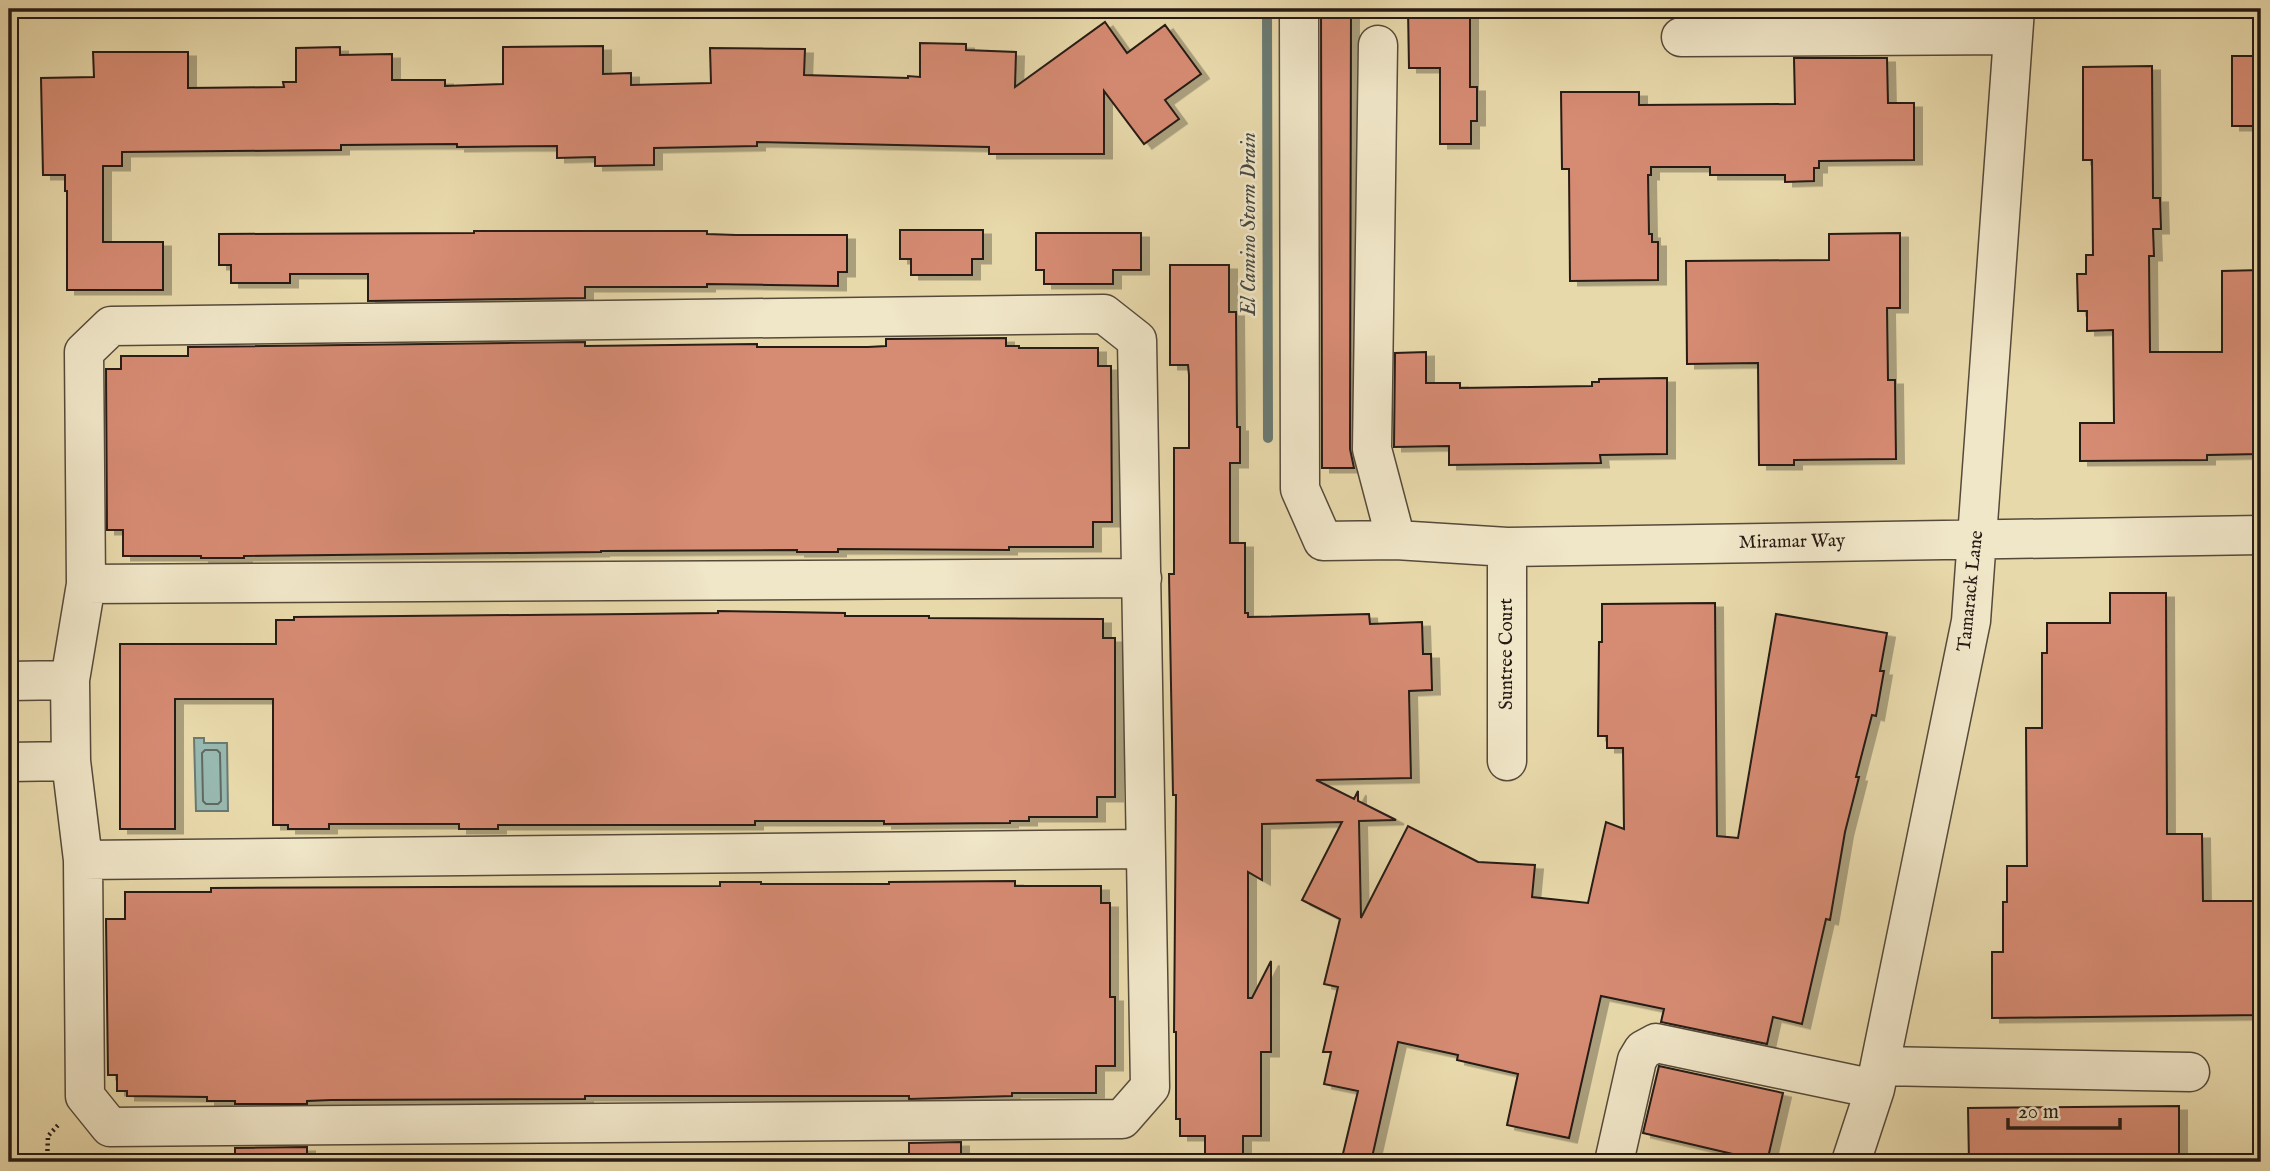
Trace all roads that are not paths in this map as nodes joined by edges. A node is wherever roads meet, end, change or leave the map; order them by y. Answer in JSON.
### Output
{"nodes":[{"id":1,"x":1299,"y":9,"type":"edge"},
{"id":2,"x":2014,"y":22,"type":"edge"},
{"id":3,"x":1681,"y":37,"type":"dead end"},
{"id":4,"x":1378,"y":45,"type":"dead end"},
{"id":5,"x":2261,"y":535,"type":"edge"},
{"id":6,"x":1977,"y":538,"type":"junction"},
{"id":7,"x":1396,"y":540,"type":"junction"},
{"id":8,"x":1507,"y":547,"type":"junction"},
{"id":9,"x":1142,"y":579,"type":"junction"},
{"id":10,"x":86,"y":584,"type":"junction"},
{"id":11,"x":70,"y":680,"type":"junction"},
{"id":12,"x":9,"y":681,"type":"edge"},
{"id":13,"x":71,"y":761,"type":"junction"},
{"id":14,"x":1507,"y":761,"type":"dead end"},
{"id":15,"x":9,"y":762,"type":"edge"},
{"id":16,"x":1144,"y":849,"type":"junction"},
{"id":17,"x":83,"y":860,"type":"junction"},
{"id":18,"x":2190,"y":1072,"type":"dead end"},
{"id":19,"x":1877,"y":1077,"type":"junction"},
{"id":20,"x":1614,"y":1162,"type":"edge"},
{"id":21,"x":1851,"y":1162,"type":"edge"}],
"edges":[{"from":1,"to":7,"type":"street","name":"Miramar Way"},
{"from":2,"to":3,"type":"street"},
{"from":2,"to":6,"type":"street","name":"Tamarack Lane"},
{"from":4,"to":7,"type":"street"},
{"from":5,"to":6,"type":"street","name":"Miramar Way"},
{"from":6,"to":8,"type":"street","name":"Miramar Way"},
{"from":6,"to":19,"type":"street","name":"Tamarack Lane"},
{"from":7,"to":8,"type":"street","name":"Miramar Way"},
{"from":8,"to":14,"type":"street","name":"Suntree Court"},
{"from":9,"to":10,"type":"street"},
{"from":9,"to":10,"type":"street"},
{"from":9,"to":16,"type":"street"},
{"from":10,"to":11,"type":"street"},
{"from":11,"to":12,"type":"street"},
{"from":11,"to":13,"type":"street"},
{"from":13,"to":15,"type":"street"},
{"from":13,"to":17,"type":"street"},
{"from":16,"to":17,"type":"street"},
{"from":16,"to":17,"type":"street"},
{"from":18,"to":19,"type":"street"},
{"from":19,"to":20,"type":"street"},
{"from":19,"to":21,"type":"street","name":"Tamarack Lane"}]}
